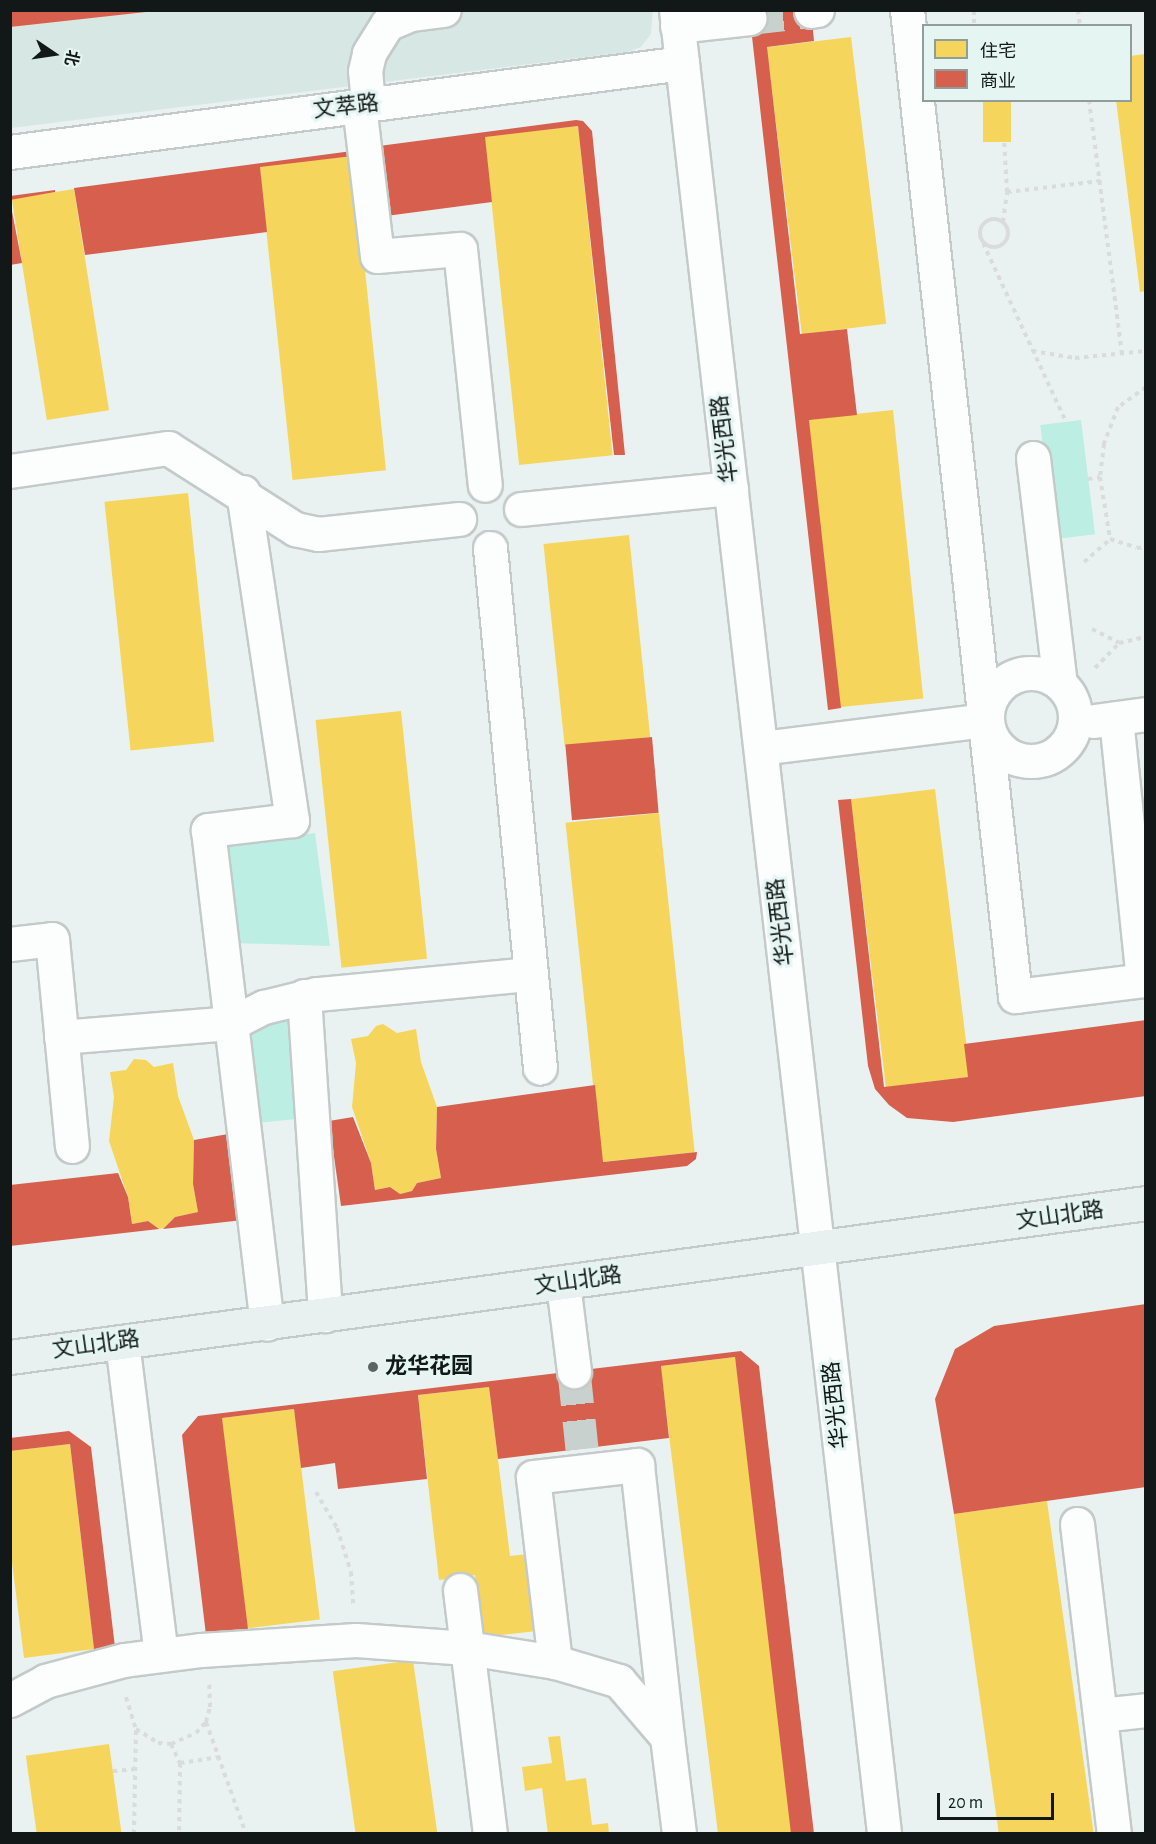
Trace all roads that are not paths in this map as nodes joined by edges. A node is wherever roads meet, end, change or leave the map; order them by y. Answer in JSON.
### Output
{"nodes":[{"id":1,"x":444,"y":10,"type":"edge"},
{"id":2,"x":817,"y":10,"type":"edge"},
{"id":3,"x":907,"y":10,"type":"edge"},
{"id":4,"x":811,"y":11,"type":"edge"},
{"id":5,"x":677,"y":18,"type":"edge"},
{"id":6,"x":750,"y":18,"type":"tunnel mouth"},
{"id":7,"x":682,"y":63,"type":"junction"},
{"id":8,"x":364,"y":105,"type":"junction"},
{"id":9,"x":10,"y":152,"type":"edge"},
{"id":10,"x":1033,"y":458,"type":"dead end"},
{"id":11,"x":10,"y":471,"type":"edge"},
{"id":12,"x":485,"y":485,"type":"junction"},
{"id":13,"x":730,"y":488,"type":"junction"},
{"id":14,"x":243,"y":492,"type":"junction"},
{"id":15,"x":521,"y":509,"type":"junction"},
{"id":16,"x":459,"y":519,"type":"junction"},
{"id":17,"x":490,"y":548,"type":"junction"},
{"id":18,"x":1060,"y":683,"type":"junction"},
{"id":19,"x":1131,"y":716,"type":"edge"},
{"id":20,"x":986,"y":720,"type":"junction"},
{"id":21,"x":1075,"y":723,"type":"junction"},
{"id":22,"x":761,"y":748,"type":"junction"},
{"id":23,"x":10,"y":944,"type":"edge"},
{"id":24,"x":530,"y":974,"type":"junction"},
{"id":25,"x":304,"y":996,"type":"junction"},
{"id":26,"x":232,"y":1023,"type":"junction"},
{"id":27,"x":62,"y":1037,"type":"junction"},
{"id":28,"x":540,"y":1068,"type":"dead end"},
{"id":29,"x":72,"y":1146,"type":"dead end"},
{"id":30,"x":1146,"y":1203,"type":"edge"},
{"id":31,"x":818,"y":1250,"type":"junction"},
{"id":32,"x":563,"y":1284,"type":"junction"},
{"id":33,"x":325,"y":1315,"type":"junction"},
{"id":34,"x":267,"y":1323,"type":"junction"},
{"id":35,"x":122,"y":1342,"type":"junction"},
{"id":36,"x":10,"y":1357,"type":"edge"},
{"id":37,"x":574,"y":1371,"type":"tunnel mouth"},
{"id":38,"x":1077,"y":1524,"type":"dead end"},
{"id":39,"x":460,"y":1590,"type":"dead end"},
{"id":40,"x":467,"y":1648,"type":"junction"},
{"id":41,"x":161,"y":1655,"type":"junction"},
{"id":42,"x":555,"y":1662,"type":"junction"},
{"id":43,"x":10,"y":1700,"type":"edge"},
{"id":44,"x":1146,"y":1710,"type":"edge"},
{"id":45,"x":1100,"y":1715,"type":"junction"},
{"id":46,"x":667,"y":1737,"type":"junction"},
{"id":47,"x":490,"y":1833,"type":"edge"},
{"id":48,"x":679,"y":1833,"type":"edge"},
{"id":49,"x":884,"y":1833,"type":"edge"},
{"id":50,"x":1114,"y":1833,"type":"edge"}],
"edges":[{"from":1,"to":8,"type":"street"},
{"from":2,"to":4,"type":"street"},
{"from":3,"to":20,"type":"street"},
{"from":5,"to":6,"type":"street"},
{"from":5,"to":7,"type":"street","name":"华光西路"},
{"from":7,"to":8,"type":"street","name":"文萃路"},
{"from":7,"to":13,"type":"street","name":"华光西路"},
{"from":8,"to":9,"type":"street","name":"文萃路"},
{"from":8,"to":12,"type":"street"},
{"from":10,"to":18,"type":"street"},
{"from":11,"to":14,"type":"street"},
{"from":12,"to":15,"type":"street"},
{"from":12,"to":16,"type":"street"},
{"from":13,"to":15,"type":"street"},
{"from":13,"to":22,"type":"street","name":"华光西路"},
{"from":14,"to":16,"type":"street"},
{"from":14,"to":26,"type":"street"},
{"from":15,"to":17,"type":"street"},
{"from":16,"to":17,"type":"street"},
{"from":17,"to":24,"type":"street"},
{"from":18,"to":20,"type":"street"},
{"from":18,"to":21,"type":"street"},
{"from":19,"to":20,"type":"street"},
{"from":19,"to":21,"type":"street"},
{"from":20,"to":21,"type":"street"},
{"from":20,"to":22,"type":"street"},
{"from":22,"to":31,"type":"street","name":"华光西路"},
{"from":23,"to":27,"type":"street"},
{"from":24,"to":25,"type":"street"},
{"from":24,"to":28,"type":"street"},
{"from":25,"to":26,"type":"street"},
{"from":25,"to":33,"type":"street"},
{"from":26,"to":27,"type":"street"},
{"from":26,"to":34,"type":"street"},
{"from":27,"to":29,"type":"street"},
{"from":30,"to":31,"type":"main road","name":"文山北路"},
{"from":31,"to":32,"type":"main road","name":"文山北路"},
{"from":31,"to":49,"type":"street","name":"华光西路"},
{"from":32,"to":33,"type":"main road","name":"文山北路"},
{"from":32,"to":37,"type":"street"},
{"from":33,"to":34,"type":"main road","name":"文山北路"},
{"from":34,"to":35,"type":"main road","name":"文山北路"},
{"from":35,"to":36,"type":"main road","name":"文山北路"},
{"from":35,"to":41,"type":"street"},
{"from":38,"to":45,"type":"street"},
{"from":39,"to":40,"type":"street"},
{"from":40,"to":41,"type":"street"},
{"from":40,"to":42,"type":"street"},
{"from":40,"to":47,"type":"street"},
{"from":41,"to":43,"type":"street"},
{"from":42,"to":46,"type":"street"},
{"from":42,"to":46,"type":"street"},
{"from":44,"to":45,"type":"street"},
{"from":45,"to":50,"type":"street"},
{"from":46,"to":48,"type":"street"}]}
